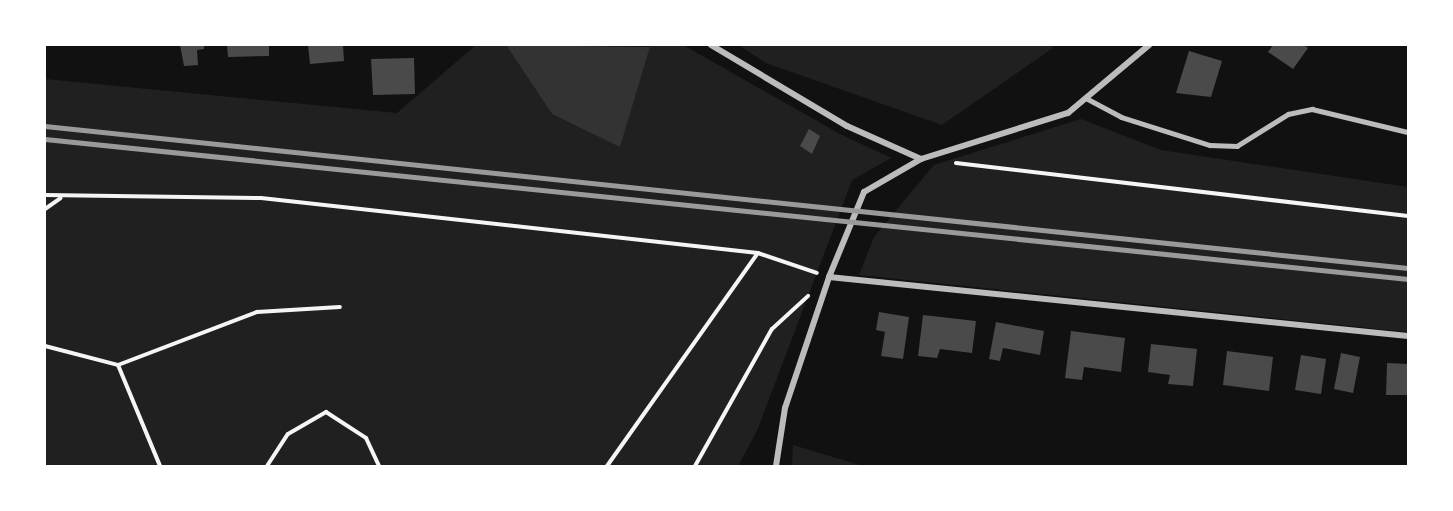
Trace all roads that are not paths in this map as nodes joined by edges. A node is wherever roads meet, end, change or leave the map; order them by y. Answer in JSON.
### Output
{"nodes":[{"id":1,"x":711,"y":45,"type":"edge"},
{"id":2,"x":1149,"y":45,"type":"edge"},
{"id":3,"x":1086,"y":98,"type":"junction"},
{"id":4,"x":1408,"y":132,"type":"edge"},
{"id":5,"x":921,"y":159,"type":"junction"},
{"id":6,"x":829,"y":277,"type":"junction"},
{"id":7,"x":1408,"y":336,"type":"edge"},
{"id":8,"x":776,"y":466,"type":"edge"}],
"edges":[{"from":1,"to":5,"type":"street"},
{"from":2,"to":3,"type":"street"},
{"from":3,"to":4,"type":"lane"},
{"from":3,"to":5,"type":"street"},
{"from":5,"to":6,"type":"street"},
{"from":6,"to":7,"type":"street"},
{"from":6,"to":8,"type":"street"}]}
